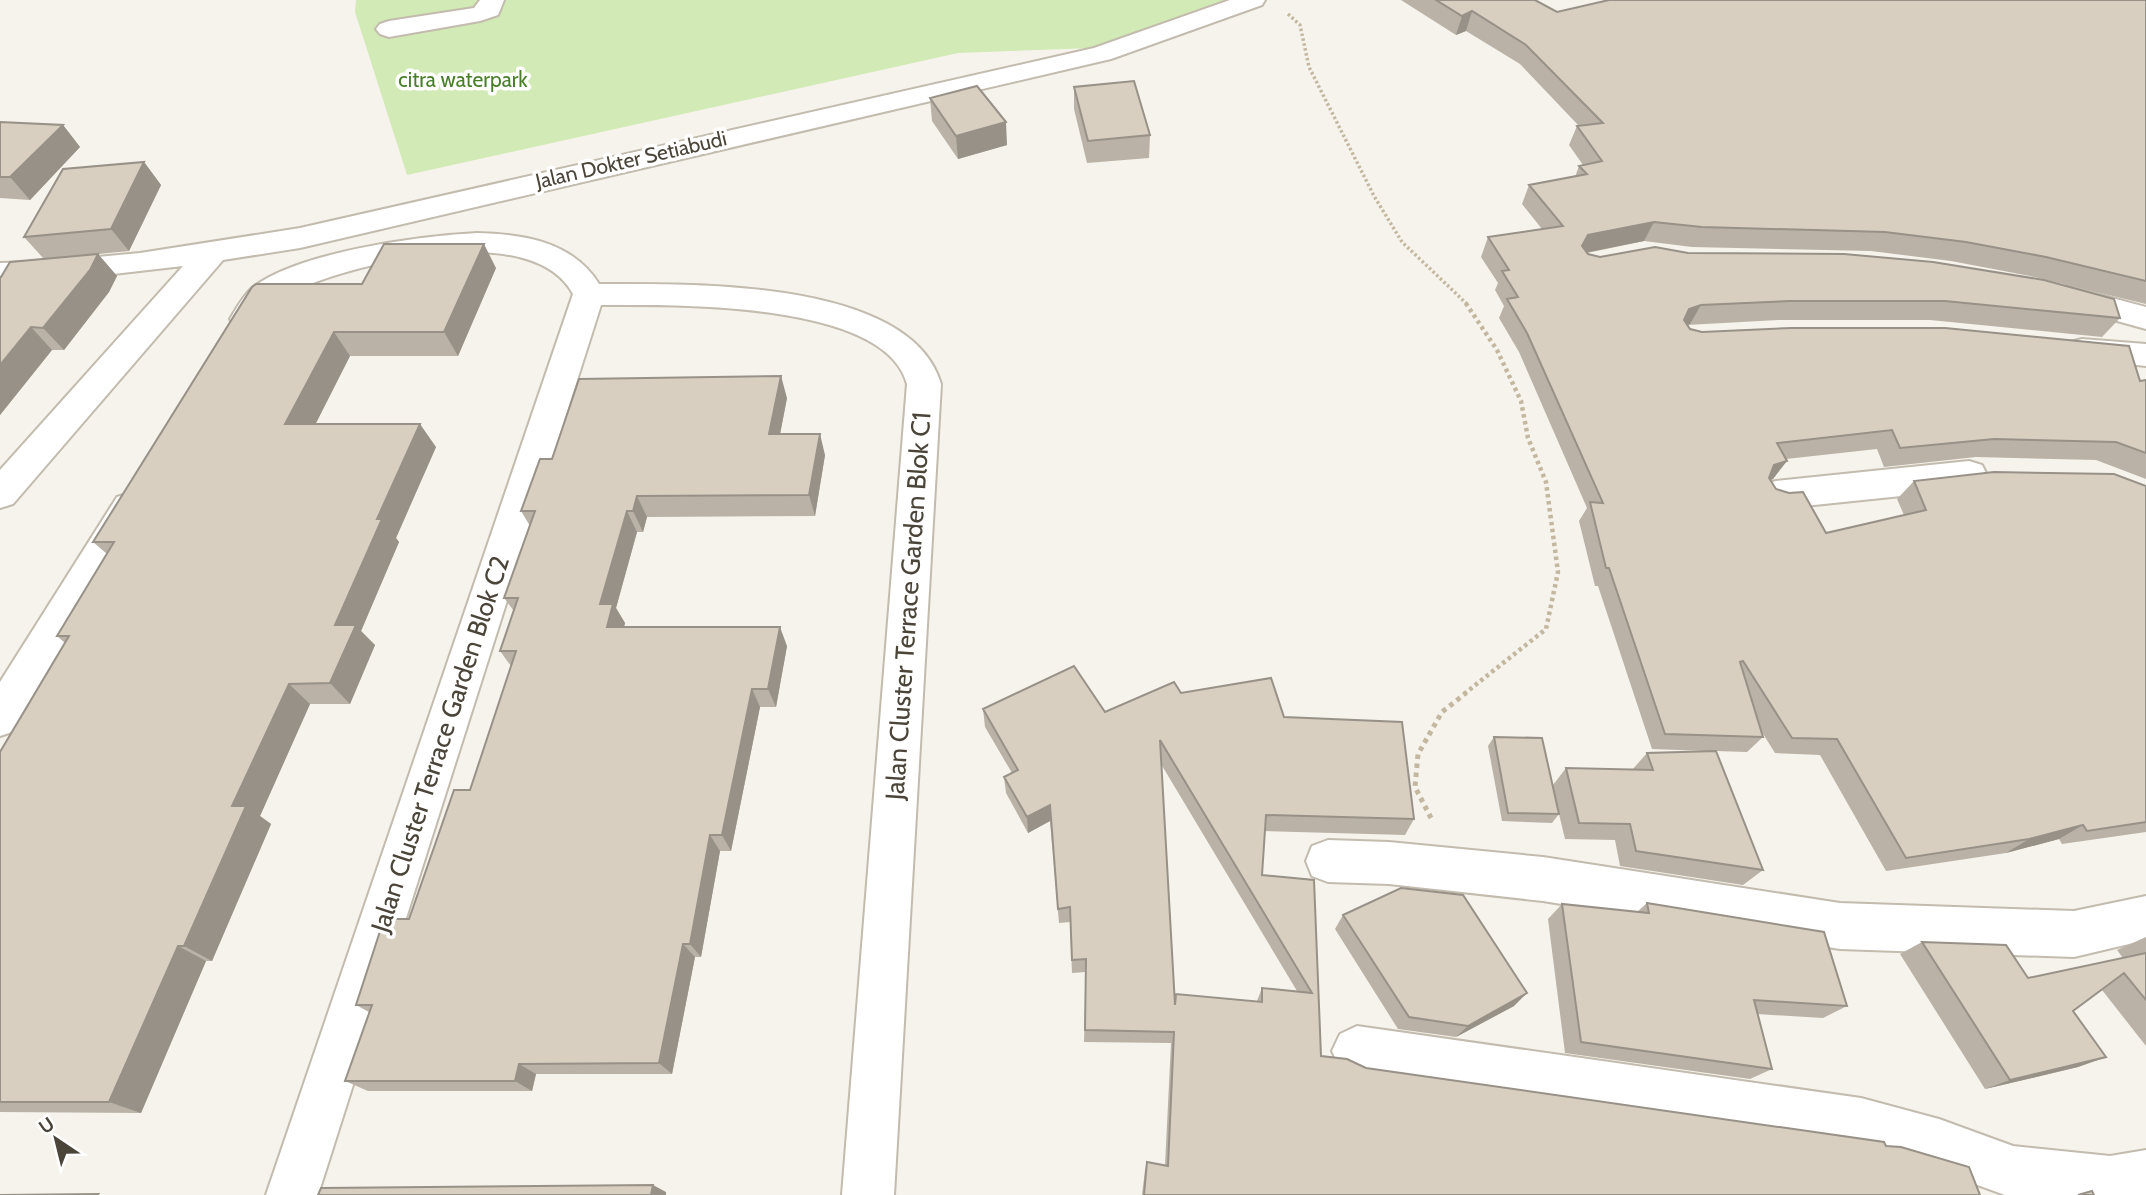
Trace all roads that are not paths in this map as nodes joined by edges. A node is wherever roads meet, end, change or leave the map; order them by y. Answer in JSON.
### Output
{"nodes":[{"id":1,"x":492,"y":0,"type":"edge"},
{"id":2,"x":1252,"y":0,"type":"edge"},
{"id":3,"x":389,"y":29,"type":"dead end"},
{"id":4,"x":213,"y":253,"type":"junction"},
{"id":5,"x":0,"y":272,"type":"edge"},
{"id":6,"x":2041,"y":291,"type":"edge"},
{"id":7,"x":589,"y":294,"type":"junction"},
{"id":8,"x":2146,"y":318,"type":"edge"},
{"id":9,"x":229,"y":348,"type":"edge"},
{"id":10,"x":2058,"y":348,"type":"edge"},
{"id":11,"x":2146,"y":355,"type":"edge"},
{"id":12,"x":150,"y":475,"type":"edge"},
{"id":13,"x":2003,"y":475,"type":"edge"},
{"id":14,"x":0,"y":494,"type":"edge"},
{"id":15,"x":1776,"y":495,"type":"edge"},
{"id":16,"x":14,"y":672,"type":"edge"},
{"id":17,"x":0,"y":718,"type":"edge"},
{"id":18,"x":1328,"y":861,"type":"dead end"},
{"id":19,"x":2146,"y":918,"type":"edge"},
{"id":20,"x":1357,"y":1051,"type":"dead end"},
{"id":21,"x":2146,"y":1175,"type":"edge"},
{"id":22,"x":292,"y":1195,"type":"edge"},
{"id":23,"x":867,"y":1195,"type":"edge"}],
"edges":[{"from":1,"to":3,"type":"street"},
{"from":2,"to":4,"type":"street","name":"Jalan Dokter Setiabudi"},
{"from":4,"to":5,"type":"street","name":"Jalan Dokter Setiabudi"},
{"from":4,"to":14,"type":"street"},
{"from":6,"to":8,"type":"street"},
{"from":7,"to":9,"type":"street"},
{"from":7,"to":22,"type":"street","name":"Jalan Cluster Terrace Garden Blok C2"},
{"from":7,"to":23,"type":"street","name":"Jalan Cluster Terrace Garden Blok C1"},
{"from":10,"to":11,"type":"street"},
{"from":12,"to":16,"type":"street"},
{"from":13,"to":15,"type":"street"},
{"from":16,"to":17,"type":"street"},
{"from":18,"to":19,"type":"street"},
{"from":20,"to":21,"type":"street"}]}
